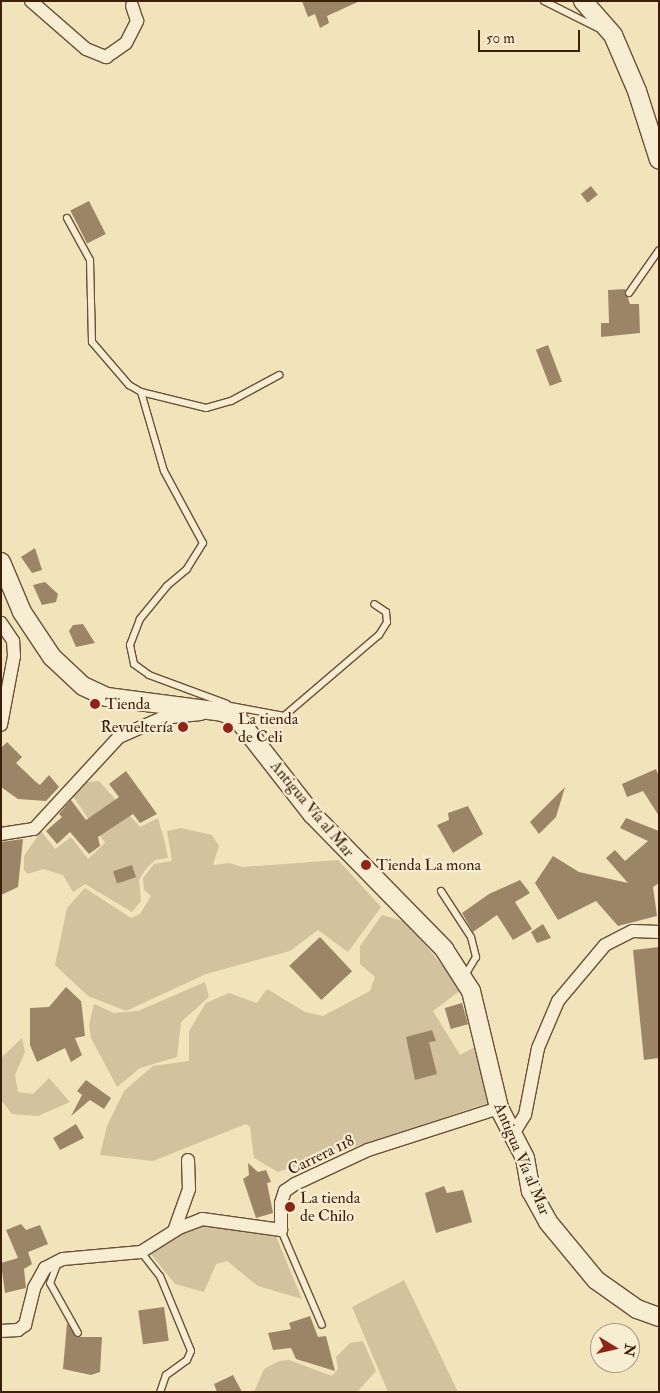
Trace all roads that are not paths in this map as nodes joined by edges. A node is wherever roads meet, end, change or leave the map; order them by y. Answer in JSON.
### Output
{"nodes":[{"id":1,"x":31,"y":1,"type":"edge"},
{"id":2,"x":544,"y":1,"type":"edge"},
{"id":3,"x":583,"y":1,"type":"edge"},
{"id":4,"x":132,"y":6,"type":"dead end"},
{"id":5,"x":613,"y":35,"type":"junction"},
{"id":6,"x":659,"y":160,"type":"edge"},
{"id":7,"x":67,"y":218,"type":"dead end"},
{"id":8,"x":659,"y":250,"type":"edge"},
{"id":9,"x":629,"y":293,"type":"dead end"},
{"id":10,"x":279,"y":375,"type":"dead end"},
{"id":11,"x":141,"y":392,"type":"junction"},
{"id":12,"x":1,"y":562,"type":"edge"},
{"id":13,"x":374,"y":604,"type":"dead end"},
{"id":14,"x":1,"y":623,"type":"edge"},
{"id":15,"x":227,"y":704,"type":"junction"},
{"id":16,"x":211,"y":713,"type":"junction"},
{"id":17,"x":1,"y":725,"type":"edge"},
{"id":18,"x":1,"y":834,"type":"edge"},
{"id":19,"x":441,"y":891,"type":"dead end"},
{"id":20,"x":659,"y":932,"type":"edge"},
{"id":21,"x":464,"y":977,"type":"junction"},
{"id":22,"x":499,"y":1108,"type":"junction"},
{"id":23,"x":513,"y":1134,"type":"junction"},
{"id":24,"x":188,"y":1160,"type":"dead end"},
{"id":25,"x":281,"y":1230,"type":"junction"},
{"id":26,"x":174,"y":1231,"type":"junction"},
{"id":27,"x":141,"y":1252,"type":"junction"},
{"id":28,"x":63,"y":1259,"type":"junction"},
{"id":29,"x":659,"y":1317,"type":"edge"},
{"id":30,"x":322,"y":1325,"type":"dead end"},
{"id":31,"x":1,"y":1331,"type":"edge"},
{"id":32,"x":78,"y":1333,"type":"dead end"},
{"id":33,"x":160,"y":1392,"type":"edge"}],
"edges":[{"from":1,"to":4,"type":"street"},
{"from":2,"to":5,"type":"lane"},
{"from":3,"to":5,"type":"main road"},
{"from":5,"to":6,"type":"main road"},
{"from":7,"to":11,"type":"lane"},
{"from":8,"to":9,"type":"lane"},
{"from":10,"to":11,"type":"lane"},
{"from":11,"to":15,"type":"lane"},
{"from":12,"to":16,"type":"main road","name":"Antigua Vía al Mar"},
{"from":13,"to":15,"type":"lane"},
{"from":14,"to":17,"type":"street"},
{"from":15,"to":16,"type":"lane"},
{"from":16,"to":18,"type":"street"},
{"from":16,"to":21,"type":"main road","name":"Antigua Vía al Mar"},
{"from":19,"to":21,"type":"lane"},
{"from":20,"to":23,"type":"street"},
{"from":21,"to":22,"type":"main road","name":"Antigua Vía al Mar"},
{"from":22,"to":23,"type":"main road","name":"Antigua Vía al Mar"},
{"from":22,"to":25,"type":"street","name":"Carrera 118"},
{"from":23,"to":29,"type":"main road","name":"Antigua Vía al Mar"},
{"from":24,"to":26,"type":"street"},
{"from":25,"to":26,"type":"street"},
{"from":25,"to":30,"type":"lane"},
{"from":26,"to":27,"type":"street"},
{"from":27,"to":28,"type":"street"},
{"from":27,"to":33,"type":"lane"},
{"from":28,"to":31,"type":"street"},
{"from":28,"to":32,"type":"lane"}]}
